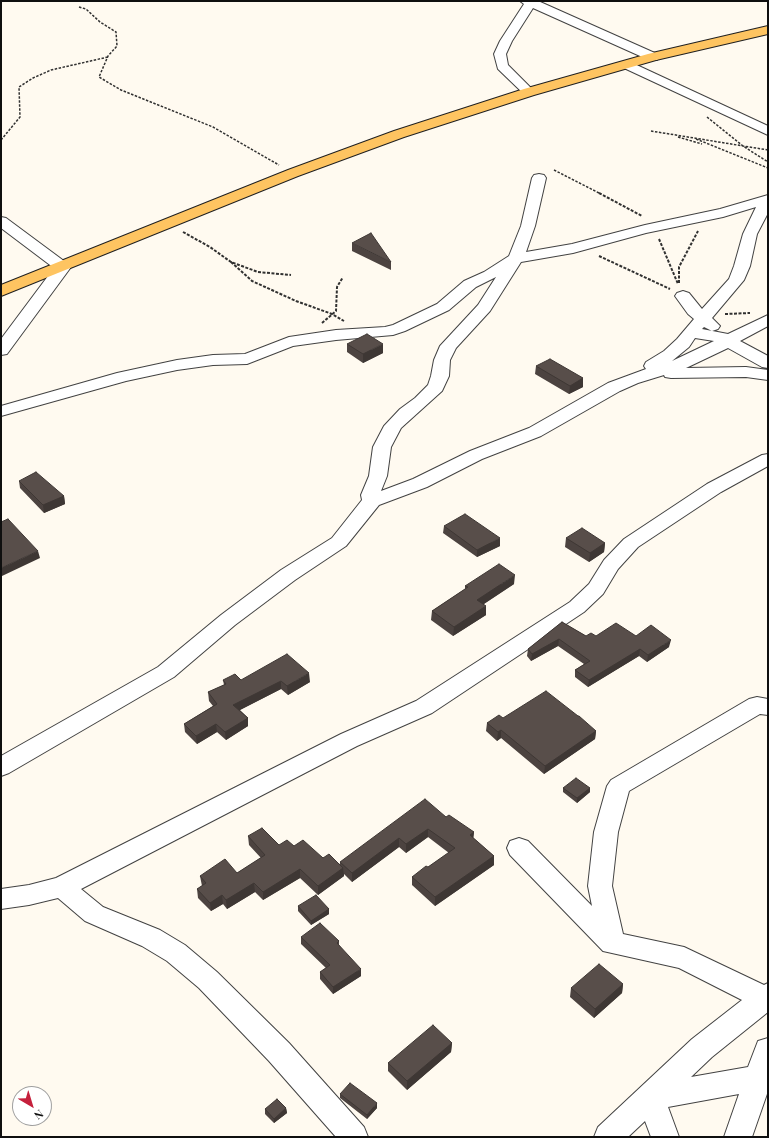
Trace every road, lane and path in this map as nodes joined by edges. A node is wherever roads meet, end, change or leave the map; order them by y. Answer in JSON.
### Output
{"nodes":[{"id":1,"x":530,"y":2,"type":"edge"},
{"id":2,"x":79,"y":7,"type":"dead end"},
{"id":3,"x":768,"y":30,"type":"edge"},
{"id":4,"x":108,"y":56,"type":"junction"},
{"id":5,"x":653,"y":57,"type":"junction"},
{"id":6,"x":628,"y":65,"type":"junction"},
{"id":7,"x":529,"y":92,"type":"junction"},
{"id":8,"x":704,"y":115,"type":"dead end"},
{"id":9,"x":651,"y":131,"type":"dead end"},
{"id":10,"x":768,"y":131,"type":"edge"},
{"id":11,"x":667,"y":134,"type":"junction"},
{"id":12,"x":694,"y":138,"type":"junction"},
{"id":13,"x":1,"y":140,"type":"edge"},
{"id":14,"x":708,"y":145,"type":"junction"},
{"id":15,"x":743,"y":146,"type":"junction"},
{"id":16,"x":768,"y":150,"type":"edge"},
{"id":17,"x":768,"y":162,"type":"edge"},
{"id":18,"x":768,"y":168,"type":"edge"},
{"id":19,"x":293,"y":173,"type":"junction"},
{"id":20,"x":546,"y":174,"type":"joint"},
{"id":21,"x":768,"y":199,"type":"edge"},
{"id":22,"x":768,"y":204,"type":"edge"},
{"id":23,"x":723,"y":213,"type":"junction"},
{"id":24,"x":1,"y":221,"type":"edge"},
{"id":25,"x":164,"y":226,"type":"junction"},
{"id":26,"x":654,"y":228,"type":"junction"},
{"id":27,"x":573,"y":248,"type":"junction"},
{"id":28,"x":516,"y":258,"type":"junction"},
{"id":29,"x":231,"y":262,"type":"junction"},
{"id":30,"x":63,"y":267,"type":"junction"},
{"id":31,"x":291,"y":275,"type":"dead end"},
{"id":32,"x":343,"y":277,"type":"dead end"},
{"id":33,"x":1,"y":292,"type":"edge"},
{"id":34,"x":683,"y":296,"type":"joint"},
{"id":35,"x":332,"y":314,"type":"junction"},
{"id":36,"x":762,"y":316,"type":"edge"},
{"id":37,"x":703,"y":318,"type":"junction"},
{"id":38,"x":370,"y":332,"type":"junction"},
{"id":39,"x":691,"y":332,"type":"junction"},
{"id":40,"x":730,"y":340,"type":"junction"},
{"id":41,"x":1,"y":350,"type":"edge"},
{"id":42,"x":768,"y":363,"type":"edge"},
{"id":43,"x":768,"y":375,"type":"edge"},
{"id":44,"x":632,"y":379,"type":"junction"},
{"id":45,"x":1,"y":411,"type":"edge"},
{"id":46,"x":768,"y":459,"type":"edge"},
{"id":47,"x":372,"y":501,"type":"junction"},
{"id":48,"x":768,"y":707,"type":"edge"},
{"id":49,"x":1,"y":767,"type":"edge"},
{"id":50,"x":519,"y":848,"type":"dead end"},
{"id":51,"x":62,"y":887,"type":"junction"},
{"id":52,"x":1,"y":899,"type":"edge"},
{"id":53,"x":612,"y":943,"type":"junction"},
{"id":54,"x":767,"y":998,"type":"edge"},
{"id":55,"x":768,"y":1050,"type":"edge"},
{"id":56,"x":763,"y":1077,"type":"edge"},
{"id":57,"x":650,"y":1097,"type":"junction"},
{"id":58,"x":354,"y":1137,"type":"edge"},
{"id":59,"x":608,"y":1137,"type":"edge"},
{"id":60,"x":665,"y":1137,"type":"edge"},
{"id":61,"x":738,"y":1137,"type":"edge"}],
"edges":[{"from":1,"to":5,"type":"street"},
{"from":1,"to":7,"type":"street"},
{"from":2,"to":4,"type":"path"},
{"from":3,"to":5,"type":"main road"},
{"from":4,"to":13,"type":"path"},
{"from":4,"to":19,"type":"path"},
{"from":5,"to":6,"type":"main road"},
{"from":6,"to":7,"type":"main road"},
{"from":6,"to":10,"type":"street"},
{"from":7,"to":19,"type":"main road"},
{"from":8,"to":15,"type":"path"},
{"from":9,"to":11,"type":"path"},
{"from":11,"to":12,"type":"path"},
{"from":11,"to":14,"type":"path"},
{"from":12,"to":14,"type":"path"},
{"from":12,"to":15,"type":"path"},
{"from":14,"to":18,"type":"path"},
{"from":15,"to":16,"type":"path"},
{"from":15,"to":17,"type":"path"},
{"from":19,"to":25,"type":"main road"},
{"from":20,"to":26,"type":"path"},
{"from":20,"to":28,"type":"street"},
{"from":21,"to":23,"type":"street"},
{"from":22,"to":37,"type":"street"},
{"from":23,"to":26,"type":"street"},
{"from":23,"to":26,"type":"path"},
{"from":24,"to":30,"type":"street"},
{"from":25,"to":29,"type":"path"},
{"from":25,"to":30,"type":"main road"},
{"from":26,"to":27,"type":"street"},
{"from":27,"to":28,"type":"street"},
{"from":27,"to":34,"type":"path"},
{"from":28,"to":38,"type":"street"},
{"from":28,"to":47,"type":"street"},
{"from":29,"to":31,"type":"path"},
{"from":29,"to":35,"type":"path"},
{"from":30,"to":33,"type":"main road"},
{"from":30,"to":41,"type":"street"},
{"from":32,"to":35,"type":"path"},
{"from":34,"to":37,"type":"street"},
{"from":35,"to":38,"type":"path"},
{"from":36,"to":37,"type":"path"},
{"from":36,"to":40,"type":"street"},
{"from":37,"to":39,"type":"street"},
{"from":37,"to":40,"type":"street"},
{"from":38,"to":45,"type":"street"},
{"from":39,"to":40,"type":"street"},
{"from":39,"to":44,"type":"street"},
{"from":40,"to":42,"type":"street"},
{"from":40,"to":44,"type":"street"},
{"from":43,"to":44,"type":"street"},
{"from":44,"to":47,"type":"street"},
{"from":46,"to":51,"type":"street"},
{"from":47,"to":49,"type":"street"},
{"from":48,"to":53,"type":"street"},
{"from":50,"to":53,"type":"street"},
{"from":51,"to":52,"type":"street"},
{"from":51,"to":58,"type":"street"},
{"from":53,"to":54,"type":"street"},
{"from":54,"to":57,"type":"street"},
{"from":55,"to":56,"type":"street"},
{"from":56,"to":57,"type":"street"},
{"from":56,"to":61,"type":"street"},
{"from":57,"to":59,"type":"street"},
{"from":57,"to":60,"type":"street"}]}
